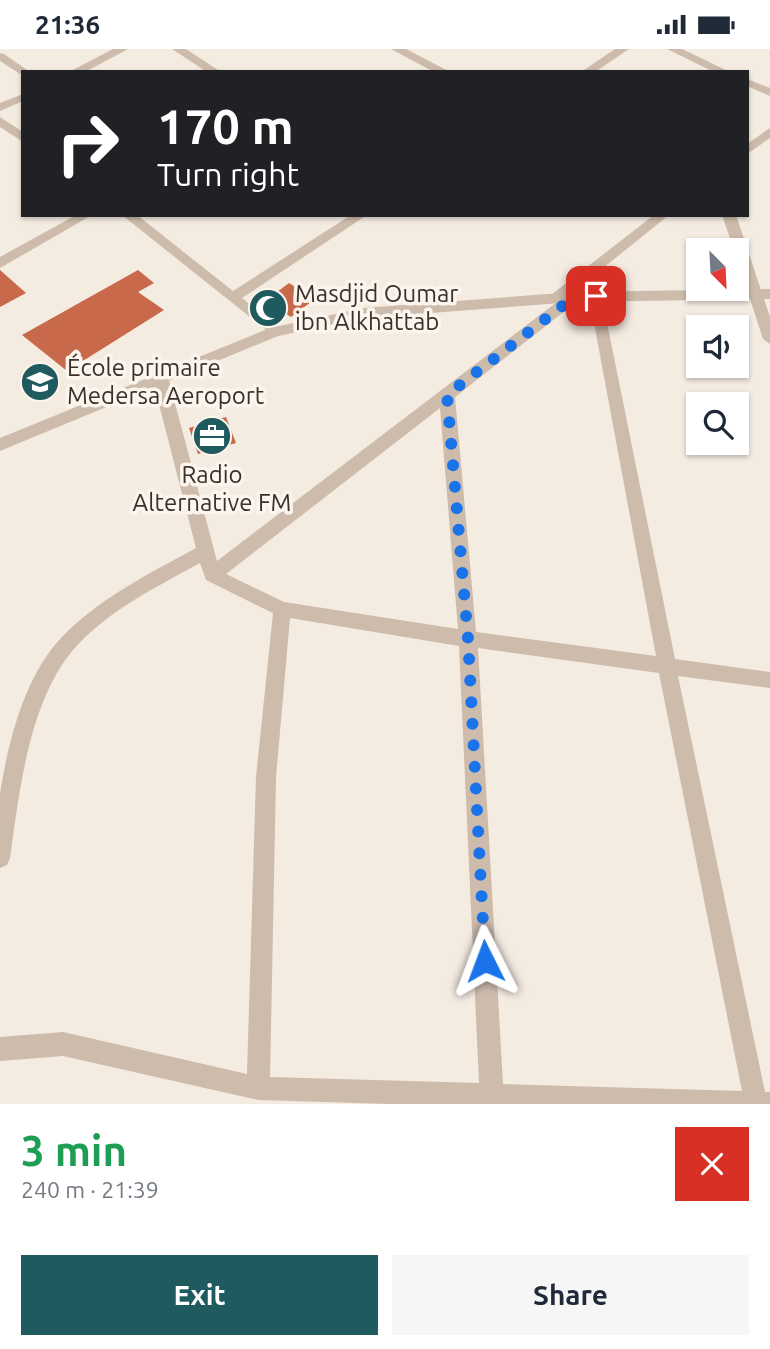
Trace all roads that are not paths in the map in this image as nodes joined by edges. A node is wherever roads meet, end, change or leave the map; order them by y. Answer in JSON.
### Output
{"nodes":[{"id":1,"x":122,"y":49,"type":"edge"},
{"id":2,"x":178,"y":49,"type":"edge"},
{"id":3,"x":397,"y":49,"type":"edge"},
{"id":4,"x":623,"y":49,"type":"edge"},
{"id":5,"x":673,"y":49,"type":"edge"},
{"id":6,"x":0,"y":56,"type":"edge"},
{"id":7,"x":21,"y":70,"type":"edge"},
{"id":8,"x":79,"y":70,"type":"edge"},
{"id":9,"x":212,"y":70,"type":"edge"},
{"id":10,"x":440,"y":70,"type":"edge"},
{"id":11,"x":590,"y":70,"type":"edge"},
{"id":12,"x":720,"y":70,"type":"edge"},
{"id":13,"x":749,"y":83,"type":"edge"},
{"id":14,"x":770,"y":92,"type":"edge"},
{"id":15,"x":21,"y":98,"type":"edge"},
{"id":16,"x":0,"y":107,"type":"edge"},
{"id":17,"x":0,"y":121,"type":"edge"},
{"id":18,"x":770,"y":132,"type":"edge"},
{"id":19,"x":21,"y":137,"type":"edge"},
{"id":20,"x":749,"y":148,"type":"edge"},
{"id":21,"x":82,"y":217,"type":"edge"},
{"id":22,"x":131,"y":217,"type":"edge"},
{"id":23,"x":358,"y":217,"type":"edge"},
{"id":24,"x":660,"y":217,"type":"edge"},
{"id":25,"x":730,"y":217,"type":"edge"},
{"id":26,"x":0,"y":263,"type":"edge"},
{"id":27,"x":763,"y":294,"type":"edge"},
{"id":28,"x":596,"y":296,"type":"junction"},
{"id":29,"x":574,"y":297,"type":"junction"},
{"id":30,"x":232,"y":298,"type":"junction"},
{"id":31,"x":556,"y":298,"type":"junction"},
{"id":32,"x":275,"y":332,"type":"junction"},
{"id":33,"x":770,"y":339,"type":"edge"},
{"id":34,"x":160,"y":377,"type":"junction"},
{"id":35,"x":447,"y":395,"type":"junction"},
{"id":36,"x":2,"y":442,"type":"edge"},
{"id":37,"x":205,"y":552,"type":"junction"},
{"id":38,"x":212,"y":575,"type":"junction"},
{"id":39,"x":282,"y":609,"type":"junction"},
{"id":40,"x":468,"y":639,"type":"junction"},
{"id":41,"x":667,"y":666,"type":"junction"},
{"id":42,"x":770,"y":680,"type":"edge"},
{"id":43,"x":0,"y":857,"type":"edge"},
{"id":44,"x":0,"y":1049,"type":"edge"},
{"id":45,"x":258,"y":1087,"type":"junction"},
{"id":46,"x":492,"y":1099,"type":"edge"},
{"id":47,"x":761,"y":1104,"type":"edge"}],
"edges":[{"from":1,"to":8,"type":"street"},
{"from":2,"to":9,"type":"street"},
{"from":3,"to":10,"type":"street"},
{"from":4,"to":11,"type":"street"},
{"from":5,"to":12,"type":"street"},
{"from":6,"to":7,"type":"street"},
{"from":13,"to":14,"type":"street"},
{"from":15,"to":16,"type":"street"},
{"from":17,"to":19,"type":"street"},
{"from":18,"to":20,"type":"street"},
{"from":21,"to":26,"type":"street"},
{"from":22,"to":30,"type":"street"},
{"from":23,"to":30,"type":"street"},
{"from":24,"to":31,"type":"street"},
{"from":25,"to":27,"type":"street"},
{"from":27,"to":28,"type":"street"},
{"from":27,"to":33,"type":"street"},
{"from":28,"to":29,"type":"street"},
{"from":28,"to":41,"type":"street"},
{"from":29,"to":31,"type":"street"},
{"from":29,"to":35,"type":"street"},
{"from":30,"to":32,"type":"street"},
{"from":31,"to":32,"type":"street"},
{"from":32,"to":34,"type":"street"},
{"from":34,"to":36,"type":"street"},
{"from":34,"to":37,"type":"street"},
{"from":35,"to":38,"type":"street"},
{"from":35,"to":40,"type":"street"},
{"from":37,"to":38,"type":"street"},
{"from":37,"to":43,"type":"street"},
{"from":38,"to":39,"type":"street"},
{"from":39,"to":40,"type":"street"},
{"from":39,"to":45,"type":"street"},
{"from":40,"to":41,"type":"street"},
{"from":40,"to":46,"type":"street"},
{"from":41,"to":42,"type":"street"},
{"from":41,"to":47,"type":"street"},
{"from":44,"to":45,"type":"street"},
{"from":45,"to":46,"type":"street"},
{"from":46,"to":47,"type":"street"}]}
